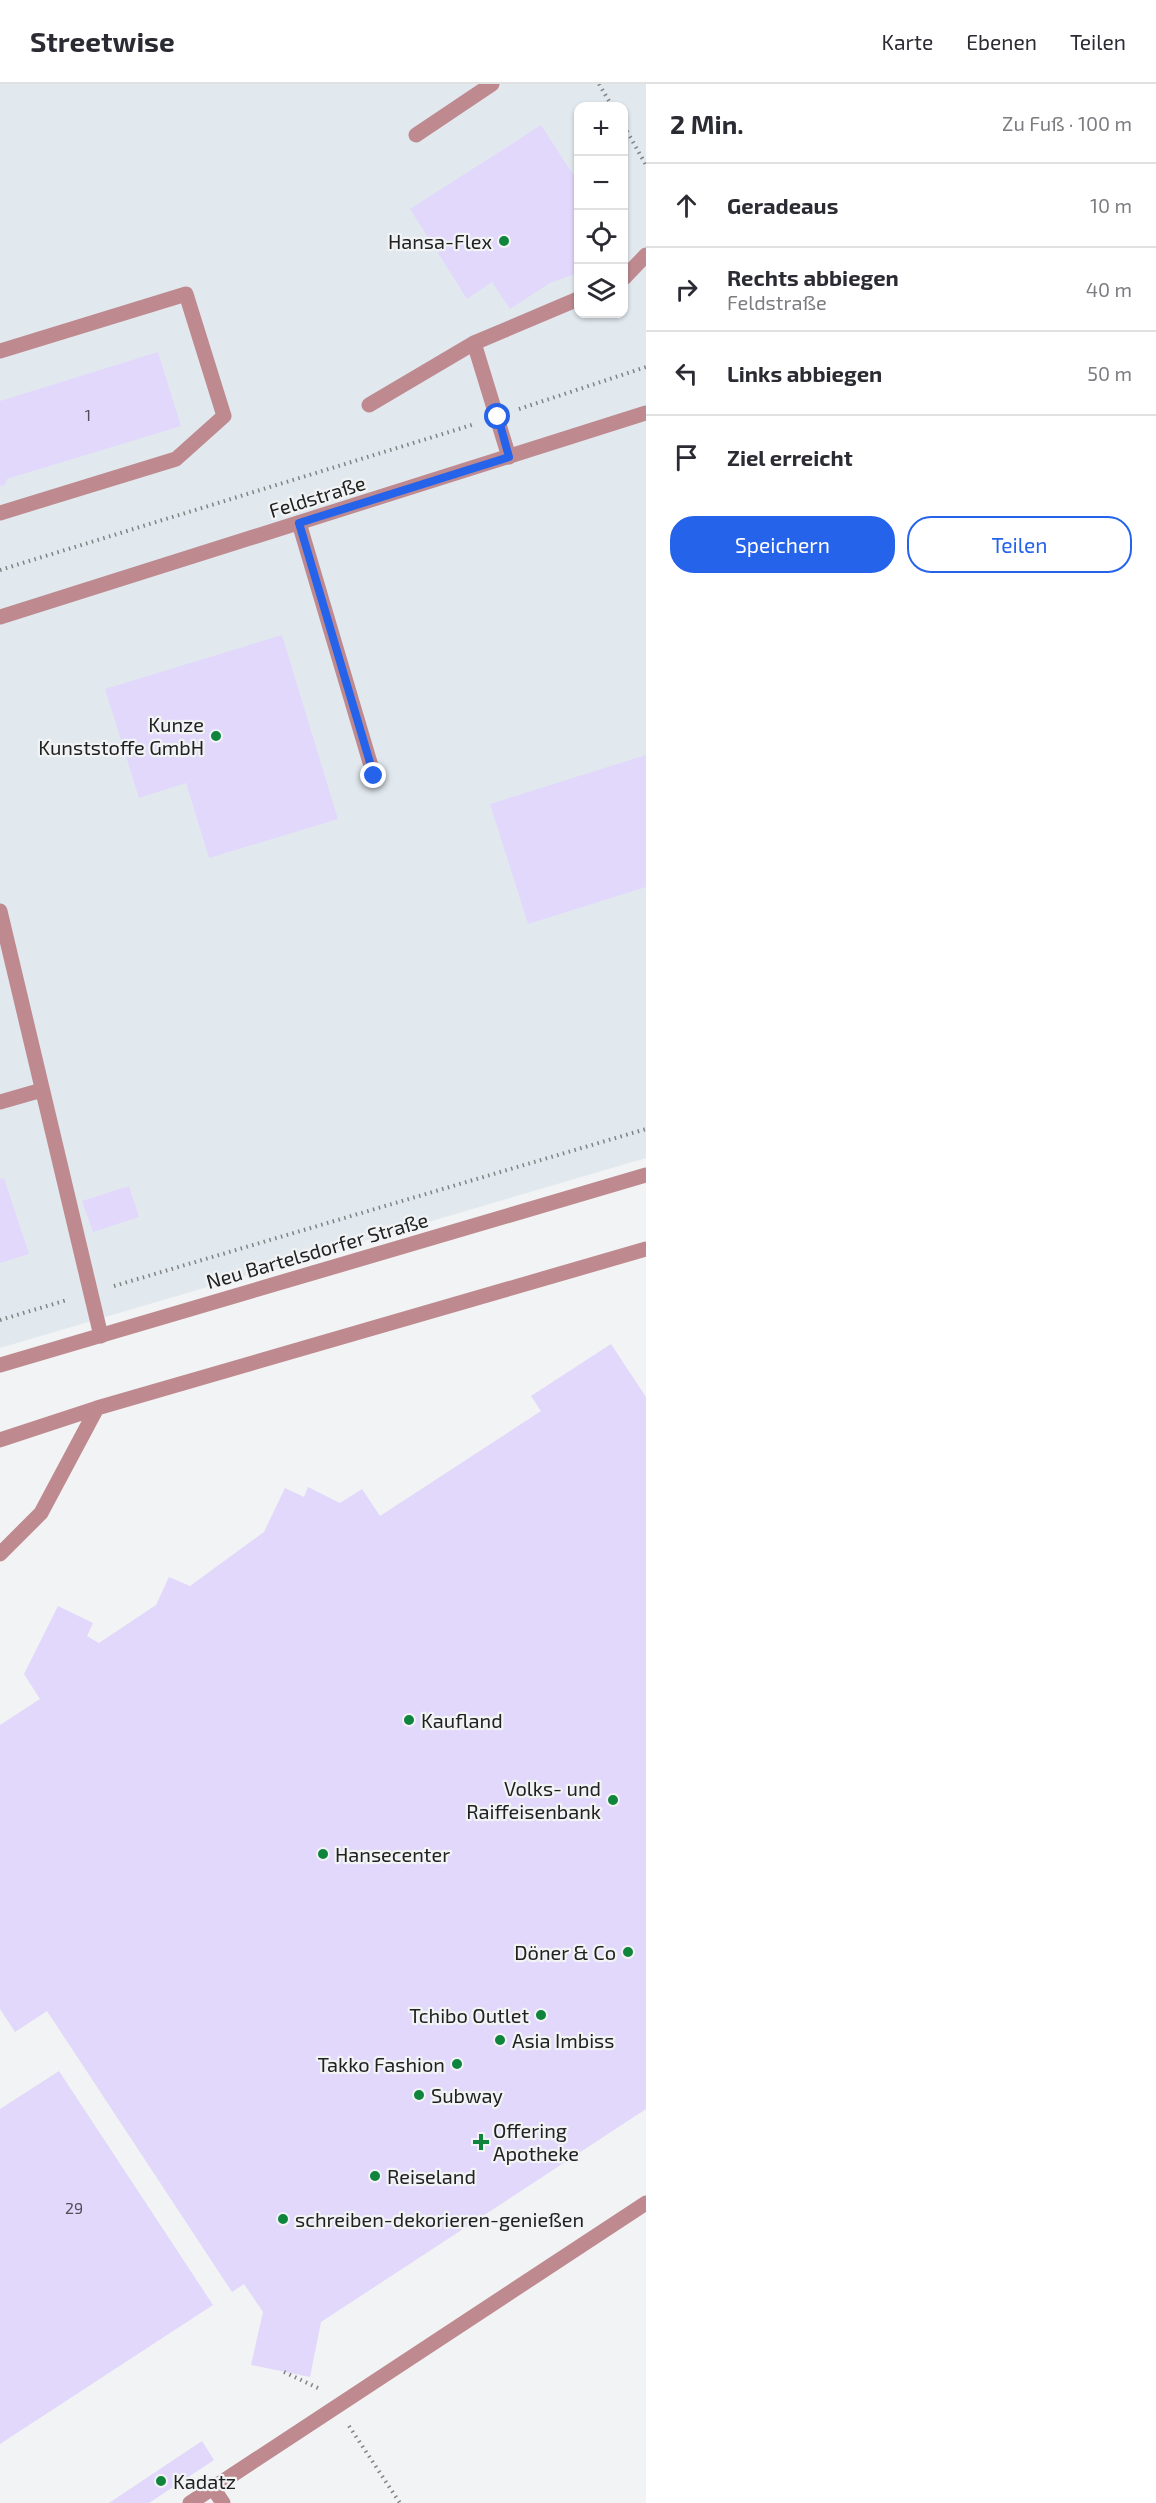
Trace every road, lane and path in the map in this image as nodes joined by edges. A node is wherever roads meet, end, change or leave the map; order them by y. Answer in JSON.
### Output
{"nodes":[{"id":1,"x":492,"y":84,"type":"edge"},
{"id":2,"x":599,"y":84,"type":"edge"},
{"id":3,"x":610,"y":102,"type":"edge"},
{"id":4,"x":628,"y":133,"type":"edge"},
{"id":5,"x":416,"y":135,"type":"dead end"},
{"id":6,"x":646,"y":165,"type":"edge"},
{"id":7,"x":646,"y":255,"type":"edge"},
{"id":8,"x":628,"y":274,"type":"edge"},
{"id":9,"x":574,"y":301,"type":"edge"},
{"id":10,"x":474,"y":343,"type":"junction"},
{"id":11,"x":0,"y":351,"type":"edge"},
{"id":12,"x":646,"y":367,"type":"edge"},
{"id":13,"x":369,"y":405,"type":"dead end"},
{"id":14,"x":646,"y":413,"type":"edge"},
{"id":15,"x":498,"y":417,"type":"junction"},
{"id":16,"x":509,"y":457,"type":"junction"},
{"id":17,"x":0,"y":513,"type":"edge"},
{"id":18,"x":299,"y":523,"type":"junction"},
{"id":19,"x":0,"y":570,"type":"edge"},
{"id":20,"x":0,"y":617,"type":"edge"},
{"id":21,"x":374,"y":776,"type":"dead end"},
{"id":22,"x":0,"y":910,"type":"edge"},
{"id":23,"x":42,"y":1090,"type":"junction"},
{"id":24,"x":0,"y":1102,"type":"edge"},
{"id":25,"x":646,"y":1129,"type":"edge"},
{"id":26,"x":646,"y":1175,"type":"edge"},
{"id":27,"x":646,"y":1250,"type":"edge"},
{"id":28,"x":90,"y":1293,"type":"junction"},
{"id":29,"x":0,"y":1320,"type":"edge"},
{"id":30,"x":100,"y":1336,"type":"junction"},
{"id":31,"x":0,"y":1365,"type":"edge"},
{"id":32,"x":97,"y":1408,"type":"junction"},
{"id":33,"x":0,"y":1440,"type":"edge"},
{"id":34,"x":0,"y":1554,"type":"edge"},
{"id":35,"x":646,"y":2203,"type":"edge"},
{"id":36,"x":213,"y":2488,"type":"junction"},
{"id":37,"x":190,"y":2503,"type":"edge"},
{"id":38,"x":223,"y":2503,"type":"edge"}],
"edges":[{"from":1,"to":5,"type":"street"},
{"from":2,"to":3,"type":"path"},
{"from":4,"to":6,"type":"path"},
{"from":7,"to":8,"type":"street"},
{"from":9,"to":10,"type":"street"},
{"from":10,"to":13,"type":"street"},
{"from":10,"to":15,"type":"street"},
{"from":11,"to":17,"type":"street"},
{"from":12,"to":15,"type":"path"},
{"from":14,"to":16,"type":"street","name":"Feldstraße"},
{"from":15,"to":16,"type":"street"},
{"from":15,"to":19,"type":"path"},
{"from":16,"to":18,"type":"street","name":"Feldstraße"},
{"from":18,"to":20,"type":"street","name":"Feldstraße"},
{"from":18,"to":21,"type":"street"},
{"from":22,"to":23,"type":"street"},
{"from":23,"to":24,"type":"street"},
{"from":23,"to":28,"type":"street"},
{"from":25,"to":28,"type":"path"},
{"from":26,"to":30,"type":"street","name":"Neu Bartelsdorfer Straße"},
{"from":27,"to":32,"type":"street"},
{"from":28,"to":29,"type":"path"},
{"from":28,"to":30,"type":"street"},
{"from":30,"to":31,"type":"street","name":"Neu Bartelsdorfer Straße"},
{"from":32,"to":33,"type":"street"},
{"from":32,"to":34,"type":"street"},
{"from":35,"to":36,"type":"street"},
{"from":36,"to":37,"type":"street"},
{"from":36,"to":38,"type":"street"}]}
